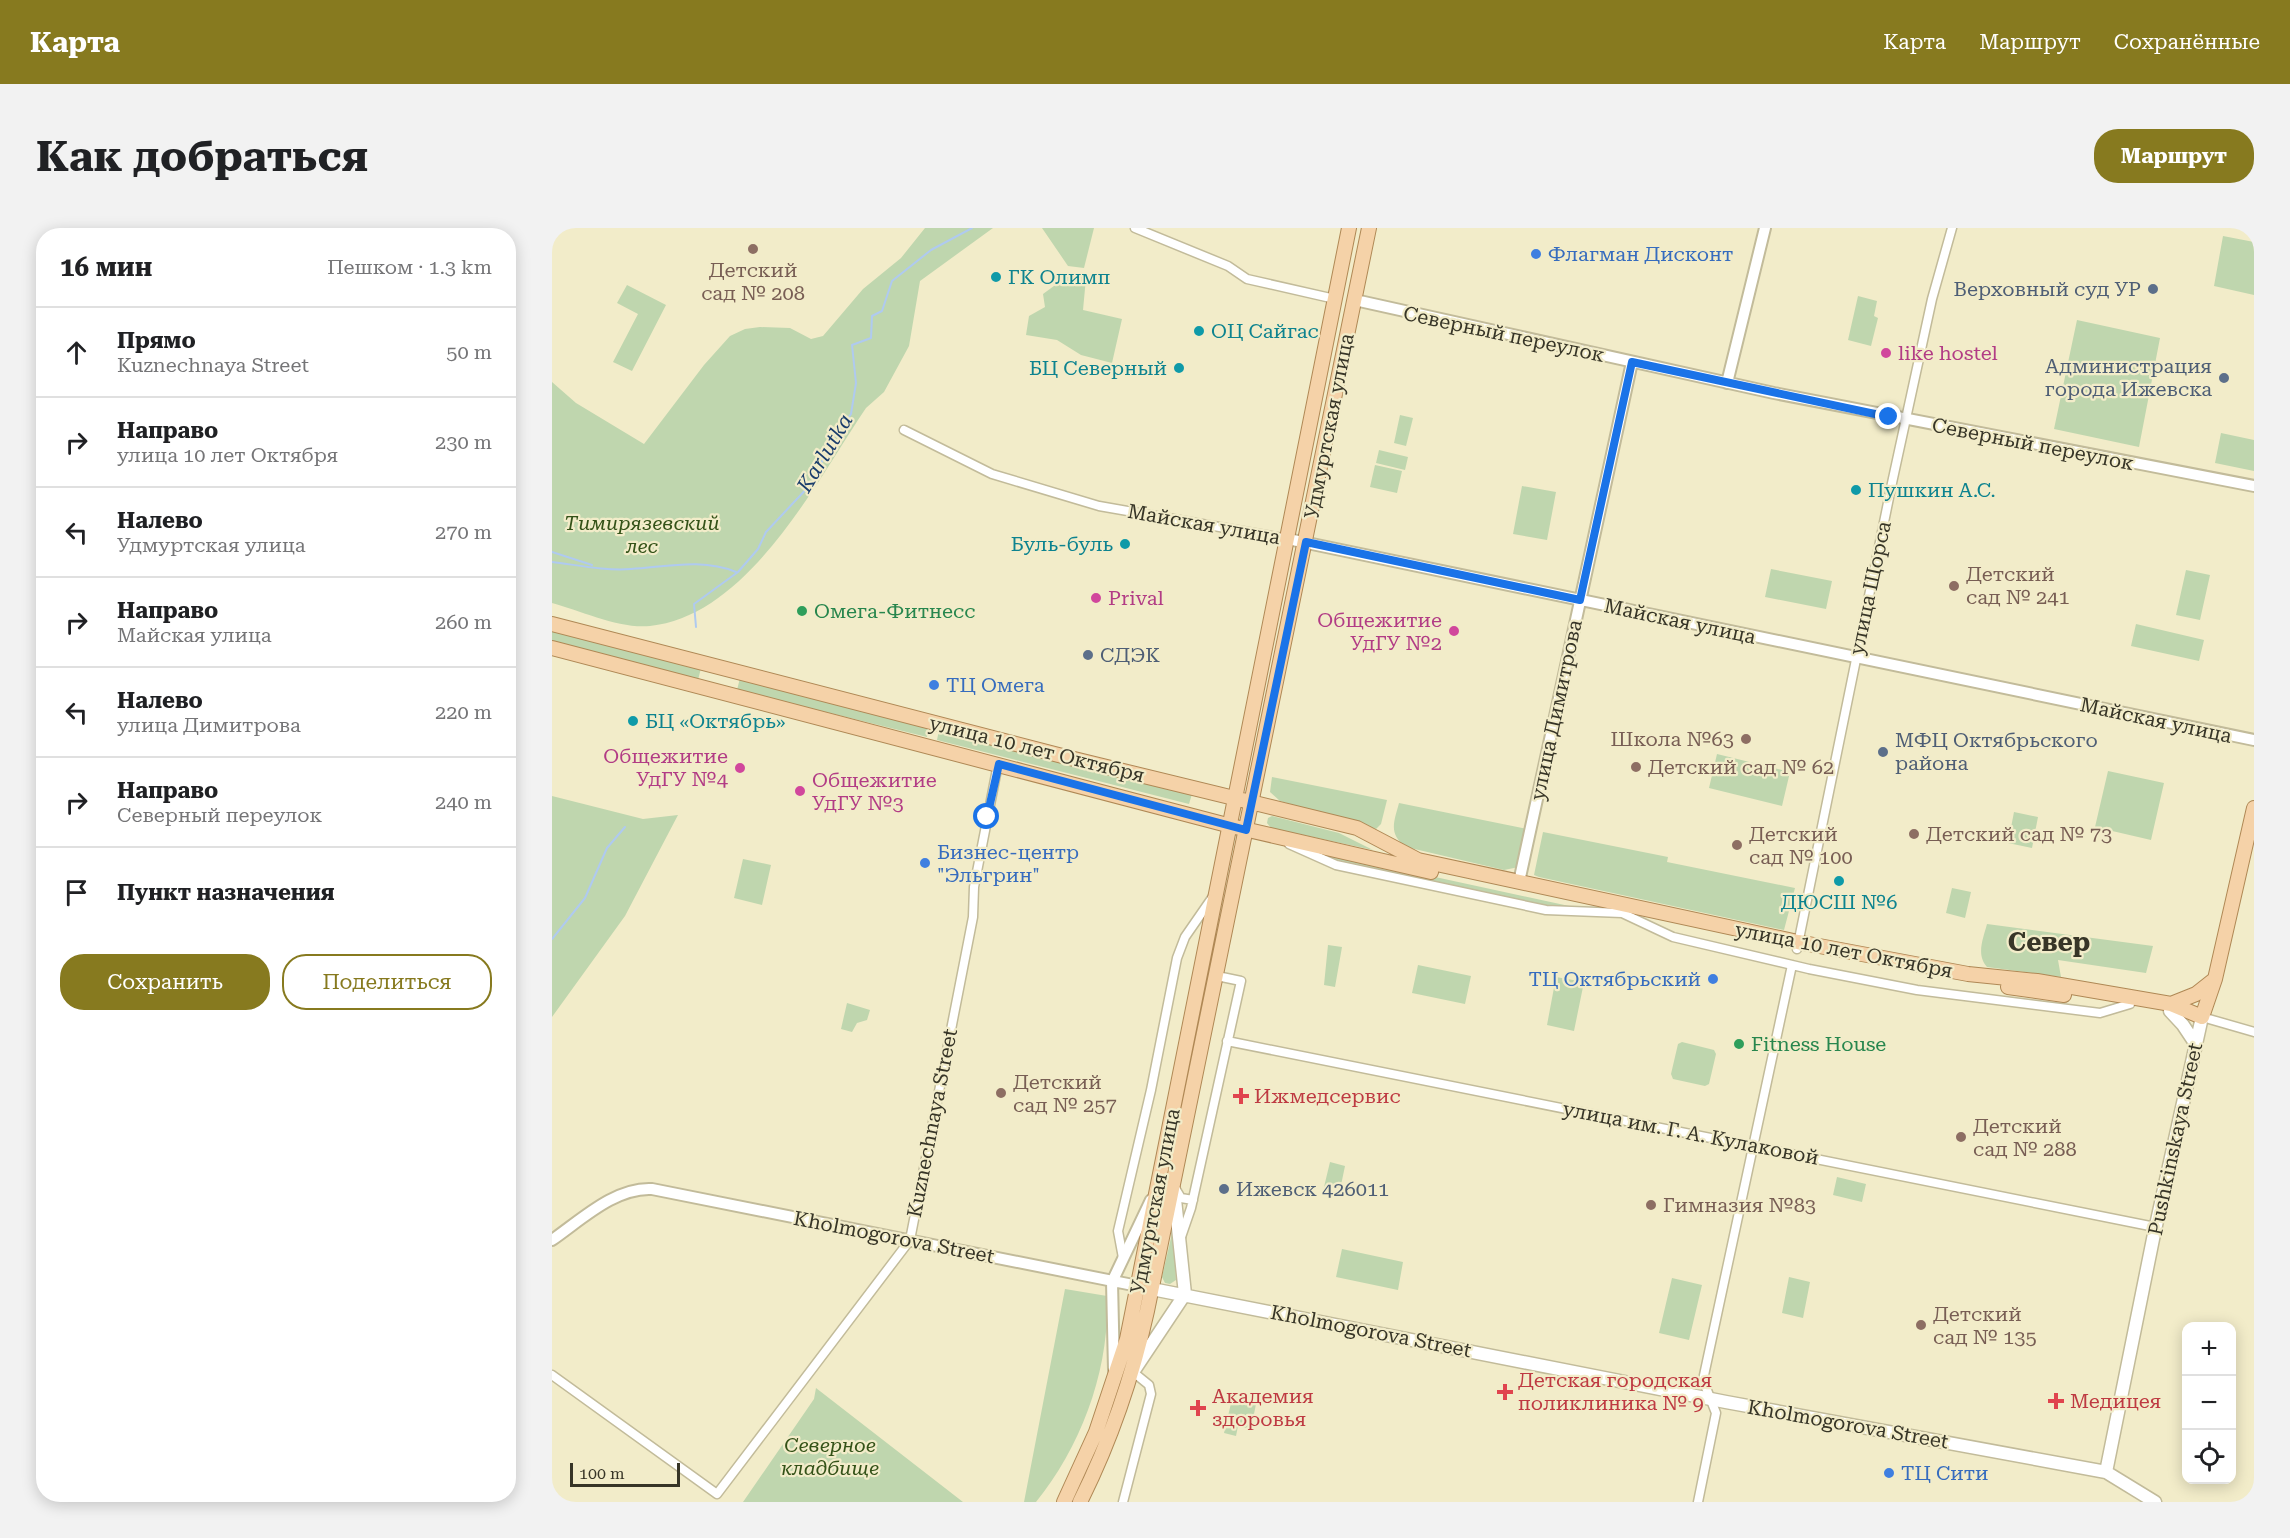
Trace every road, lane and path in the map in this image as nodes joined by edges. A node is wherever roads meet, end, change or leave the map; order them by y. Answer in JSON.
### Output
{"nodes":[{"id":1,"x":1135,"y":228,"type":"edge"},
{"id":2,"x":1349,"y":228,"type":"edge"},
{"id":3,"x":1369,"y":228,"type":"edge"},
{"id":4,"x":1765,"y":228,"type":"edge"},
{"id":5,"x":1952,"y":228,"type":"edge"},
{"id":6,"x":1335,"y":298,"type":"junction"},
{"id":7,"x":1355,"y":300,"type":"junction"},
{"id":8,"x":1632,"y":362,"type":"junction"},
{"id":9,"x":1727,"y":383,"type":"junction"},
{"id":10,"x":1906,"y":420,"type":"junction"},
{"id":11,"x":904,"y":430,"type":"dead end"},
{"id":12,"x":2254,"y":486,"type":"edge"},
{"id":13,"x":1296,"y":500,"type":"junction"},
{"id":14,"x":1314,"y":503,"type":"junction"},
{"id":15,"x":1288,"y":539,"type":"junction"},
{"id":16,"x":1306,"y":542,"type":"junction"},
{"id":17,"x":1580,"y":600,"type":"junction"},
{"id":18,"x":552,"y":624,"type":"edge"},
{"id":19,"x":552,"y":648,"type":"edge"},
{"id":20,"x":1856,"y":657,"type":"junction"},
{"id":21,"x":705,"y":663,"type":"junction"},
{"id":22,"x":736,"y":671,"type":"junction"},
{"id":23,"x":699,"y":686,"type":"junction"},
{"id":24,"x":730,"y":694,"type":"junction"},
{"id":25,"x":2254,"y":740,"type":"edge"},
{"id":26,"x":999,"y":764,"type":"junction"},
{"id":27,"x":1236,"y":800,"type":"junction"},
{"id":28,"x":1252,"y":804,"type":"junction"},
{"id":29,"x":2254,"y":808,"type":"edge"},
{"id":30,"x":1231,"y":826,"type":"junction"},
{"id":31,"x":1246,"y":830,"type":"junction"},
{"id":32,"x":1264,"y":833,"type":"junction"},
{"id":33,"x":1518,"y":886,"type":"junction"},
{"id":34,"x":1218,"y":891,"type":"junction"},
{"id":35,"x":1622,"y":913,"type":"junction"},
{"id":36,"x":1798,"y":945,"type":"junction"},
{"id":37,"x":1792,"y":965,"type":"junction"},
{"id":38,"x":1217,"y":976,"type":"junction"},
{"id":39,"x":2216,"y":979,"type":"junction"},
{"id":40,"x":2130,"y":1004,"type":"junction"},
{"id":41,"x":2171,"y":1008,"type":"junction"},
{"id":42,"x":2202,"y":1017,"type":"junction"},
{"id":43,"x":2254,"y":1032,"type":"edge"},
{"id":44,"x":1227,"y":1041,"type":"junction"},
{"id":45,"x":2195,"y":1043,"type":"junction"},
{"id":46,"x":1752,"y":1145,"type":"junction"},
{"id":47,"x":1159,"y":1184,"type":"junction"},
{"id":48,"x":1173,"y":1185,"type":"junction"},
{"id":49,"x":1192,"y":1200,"type":"junction"},
{"id":50,"x":2156,"y":1227,"type":"junction"},
{"id":51,"x":552,"y":1240,"type":"edge"},
{"id":52,"x":910,"y":1240,"type":"junction"},
{"id":53,"x":1180,"y":1241,"type":"junction"},
{"id":54,"x":1123,"y":1258,"type":"junction"},
{"id":55,"x":1112,"y":1282,"type":"junction"},
{"id":56,"x":1145,"y":1288,"type":"junction"},
{"id":57,"x":1185,"y":1294,"type":"junction"},
{"id":58,"x":1134,"y":1372,"type":"junction"},
{"id":59,"x":552,"y":1375,"type":"edge"},
{"id":60,"x":1115,"y":1382,"type":"junction"},
{"id":61,"x":1702,"y":1397,"type":"junction"},
{"id":62,"x":1726,"y":1402,"type":"junction"},
{"id":63,"x":1716,"y":1413,"type":"junction"},
{"id":64,"x":2106,"y":1472,"type":"junction"},
{"id":65,"x":1064,"y":1502,"type":"edge"},
{"id":66,"x":1080,"y":1502,"type":"edge"},
{"id":67,"x":1123,"y":1502,"type":"edge"},
{"id":68,"x":1698,"y":1502,"type":"edge"},
{"id":69,"x":2155,"y":1502,"type":"edge"}],
"edges":[{"from":1,"to":6,"type":"street"},
{"from":2,"to":6,"type":"main road","name":"Удмуртская улица"},
{"from":3,"to":7,"type":"main road","name":"Удмуртская улица"},
{"from":4,"to":9,"type":"street"},
{"from":5,"to":10,"type":"street","name":"улица Щорса"},
{"from":6,"to":13,"type":"main road","name":"Удмуртская улица"},
{"from":7,"to":8,"type":"street","name":"Северный переулок"},
{"from":7,"to":14,"type":"main road","name":"Удмуртская улица"},
{"from":8,"to":9,"type":"street","name":"Северный переулок"},
{"from":8,"to":17,"type":"street","name":"улица Димитрова"},
{"from":9,"to":10,"type":"street","name":"Северный переулок"},
{"from":10,"to":12,"type":"street","name":"Северный переулок"},
{"from":10,"to":20,"type":"street","name":"улица Щорса"},
{"from":11,"to":15,"type":"street","name":"Майская улица"},
{"from":13,"to":14,"type":"main road"},
{"from":13,"to":15,"type":"main road","name":"Удмуртская улица"},
{"from":14,"to":16,"type":"main road","name":"Удмуртская улица"},
{"from":15,"to":16,"type":"street","name":"Майская улица"},
{"from":15,"to":27,"type":"main road","name":"Удмуртская улица"},
{"from":16,"to":17,"type":"street","name":"Майская улица"},
{"from":16,"to":28,"type":"main road","name":"Удмуртская улица"},
{"from":17,"to":20,"type":"street","name":"Майская улица"},
{"from":17,"to":33,"type":"street","name":"улица Димитрова"},
{"from":18,"to":21,"type":"main road","name":"улица 10 лет Октября"},
{"from":19,"to":23,"type":"main road","name":"улица 10 лет Октября"},
{"from":20,"to":25,"type":"street","name":"Майская улица"},
{"from":20,"to":36,"type":"street","name":"улица Щорса"},
{"from":21,"to":22,"type":"main road","name":"улица 10 лет Октября"},
{"from":21,"to":23,"type":"main road"},
{"from":22,"to":24,"type":"main road"},
{"from":22,"to":27,"type":"main road","name":"улица 10 лет Октября"},
{"from":23,"to":24,"type":"main road","name":"улица 10 лет Октября"},
{"from":24,"to":26,"type":"main road","name":"улица 10 лет Октября"},
{"from":26,"to":30,"type":"main road","name":"улица 10 лет Октября"},
{"from":26,"to":52,"type":"street","name":"Kuznechnaya Street"},
{"from":27,"to":28,"type":"main road","name":"улица 10 лет Октября"},
{"from":27,"to":30,"type":"main road","name":"Удмуртская улица"},
{"from":28,"to":31,"type":"main road","name":"Удмуртская улица"},
{"from":28,"to":33,"type":"main road","name":"улица 10 лет Октября"},
{"from":29,"to":39,"type":"main road","name":"Pushkinskaya Street"},
{"from":30,"to":31,"type":"main road","name":"улица 10 лет Октября"},
{"from":30,"to":34,"type":"main road","name":"Удмуртская улица"},
{"from":31,"to":32,"type":"main road","name":"улица 10 лет Октября"},
{"from":31,"to":38,"type":"main road","name":"Удмуртская улица"},
{"from":32,"to":33,"type":"main road","name":"улица 10 лет Октября"},
{"from":32,"to":35,"type":"street","name":"улица 10 лет Октября"},
{"from":33,"to":35,"type":"main road","name":"улица 10 лет Октября"},
{"from":33,"to":36,"type":"main road","name":"улица 10 лет Октября"},
{"from":34,"to":47,"type":"main road","name":"Удмуртская улица"},
{"from":34,"to":54,"type":"street","name":"Удмуртская улица"},
{"from":35,"to":36,"type":"main road","name":"улица 10 лет Октября"},
{"from":35,"to":37,"type":"street","name":"улица 10 лет Октября"},
{"from":36,"to":40,"type":"main road","name":"улица 10 лет Октября"},
{"from":36,"to":41,"type":"main road","name":"улица 10 лет Октября"},
{"from":37,"to":40,"type":"street","name":"улица 10 лет Октября"},
{"from":37,"to":46,"type":"street"},
{"from":38,"to":44,"type":"street","name":"Удмуртская улица"},
{"from":38,"to":48,"type":"main road","name":"Удмуртская улица"},
{"from":39,"to":41,"type":"main road"},
{"from":39,"to":42,"type":"main road","name":"Pushkinskaya Street"},
{"from":40,"to":41,"type":"main road","name":"улица 10 лет Октября"},
{"from":41,"to":42,"type":"main road"},
{"from":41,"to":45,"type":"main road"},
{"from":42,"to":43,"type":"street"},
{"from":42,"to":45,"type":"main road","name":"Pushkinskaya Street"},
{"from":44,"to":46,"type":"street","name":"улица им. Г. А. Кулаковой"},
{"from":44,"to":49,"type":"street","name":"Удмуртская улица"},
{"from":45,"to":50,"type":"main road","name":"Pushkinskaya Street"},
{"from":46,"to":50,"type":"street","name":"улица им. Г. А. Кулаковой"},
{"from":46,"to":61,"type":"street"},
{"from":47,"to":54,"type":"street"},
{"from":47,"to":56,"type":"main road","name":"Удмуртская улица"},
{"from":48,"to":49,"type":"street"},
{"from":48,"to":53,"type":"main road"},
{"from":48,"to":56,"type":"main road","name":"Удмуртская улица"},
{"from":49,"to":53,"type":"street","name":"Удмуртская улица"},
{"from":50,"to":64,"type":"main road","name":"Pushkinskaya Street"},
{"from":51,"to":52,"type":"street","name":"Kholmogorova Street"},
{"from":52,"to":55,"type":"street","name":"Kholmogorova Street"},
{"from":52,"to":59,"type":"street","name":"Kuznechnaya Street"},
{"from":53,"to":57,"type":"main road"},
{"from":54,"to":55,"type":"street"},
{"from":55,"to":56,"type":"street","name":"Kholmogorova Street"},
{"from":55,"to":60,"type":"street"},
{"from":56,"to":57,"type":"main road","name":"Kholmogorova Street"},
{"from":56,"to":58,"type":"main road","name":"Удмуртская улица"},
{"from":56,"to":60,"type":"main road","name":"Удмуртская улица"},
{"from":57,"to":58,"type":"main road"},
{"from":57,"to":61,"type":"main road","name":"Kholmogorova Street"},
{"from":58,"to":66,"type":"main road","name":"Удмуртская улица"},
{"from":58,"to":67,"type":"street"},
{"from":60,"to":65,"type":"main road","name":"Удмуртская улица"},
{"from":61,"to":62,"type":"main road","name":"Kholmogorova Street"},
{"from":61,"to":63,"type":"street"},
{"from":62,"to":63,"type":"street"},
{"from":62,"to":64,"type":"main road","name":"Kholmogorova Street"},
{"from":63,"to":68,"type":"street"},
{"from":64,"to":69,"type":"main road"}]}
